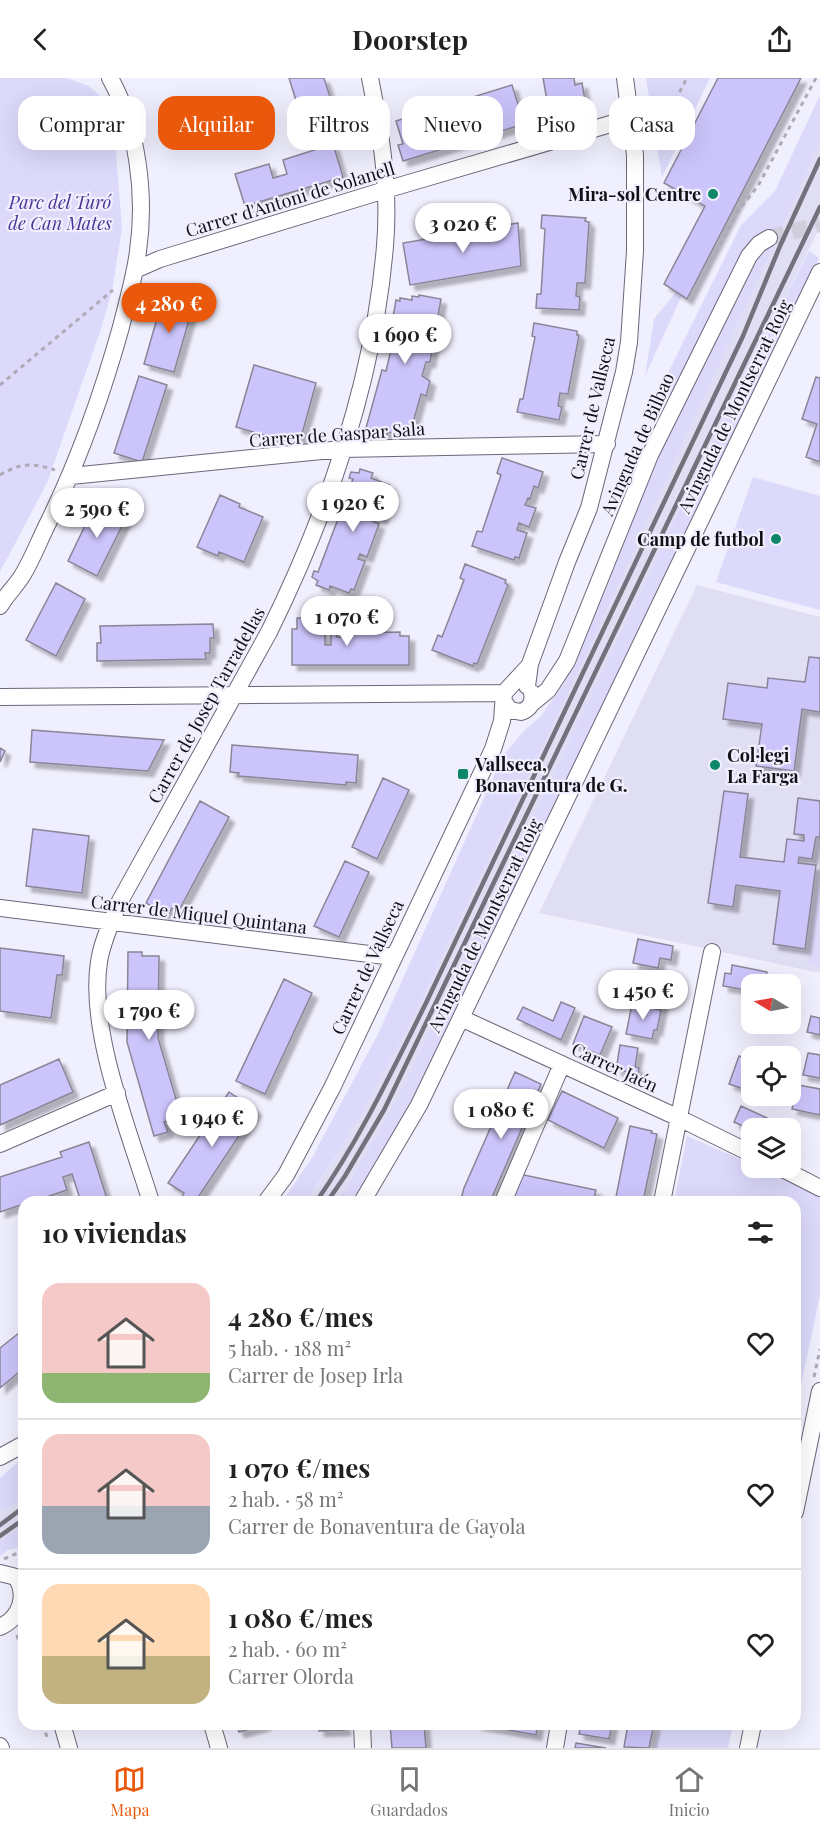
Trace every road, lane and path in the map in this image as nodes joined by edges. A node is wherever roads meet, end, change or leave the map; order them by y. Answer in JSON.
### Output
{"nodes":[{"id":1,"x":110,"y":78,"type":"edge"},
{"id":2,"x":370,"y":78,"type":"edge"},
{"id":3,"x":625,"y":78,"type":"edge"},
{"id":4,"x":687,"y":78,"type":"edge"},
{"id":5,"x":816,"y":78,"type":"edge"},
{"id":6,"x":628,"y":96,"type":"edge"},
{"id":7,"x":609,"y":124,"type":"edge"},
{"id":8,"x":634,"y":150,"type":"edge"},
{"id":9,"x":635,"y":155,"type":"junction"},
{"id":10,"x":385,"y":190,"type":"junction"},
{"id":11,"x":769,"y":238,"type":"tunnel mouth"},
{"id":12,"x":135,"y":270,"type":"junction"},
{"id":13,"x":820,"y":272,"type":"edge"},
{"id":14,"x":690,"y":301,"type":"dead end"},
{"id":15,"x":0,"y":385,"type":"edge"},
{"id":16,"x":606,"y":444,"type":"junction"},
{"id":17,"x":342,"y":449,"type":"junction"},
{"id":18,"x":0,"y":475,"type":"edge"},
{"id":19,"x":71,"y":476,"type":"junction"},
{"id":20,"x":0,"y":606,"type":"edge"},
{"id":21,"x":234,"y":696,"type":"junction"},
{"id":22,"x":518,"y":696,"type":"junction"},
{"id":23,"x":0,"y":697,"type":"edge"},
{"id":24,"x":0,"y":908,"type":"edge"},
{"id":25,"x":111,"y":923,"type":"junction"},
{"id":26,"x":712,"y":952,"type":"dead end"},
{"id":27,"x":393,"y":957,"type":"junction"},
{"id":28,"x":461,"y":1018,"type":"junction"},
{"id":29,"x":562,"y":1064,"type":"junction"},
{"id":30,"x":117,"y":1094,"type":"junction"},
{"id":31,"x":679,"y":1118,"type":"junction"},
{"id":32,"x":0,"y":1144,"type":"edge"},
{"id":33,"x":741,"y":1149,"type":"edge"},
{"id":34,"x":800,"y":1178,"type":"edge"},
{"id":35,"x":820,"y":1188,"type":"edge"},
{"id":36,"x":149,"y":1196,"type":"edge"},
{"id":37,"x":270,"y":1196,"type":"edge"},
{"id":38,"x":366,"y":1196,"type":"edge"},
{"id":39,"x":506,"y":1196,"type":"edge"},
{"id":40,"x":663,"y":1196,"type":"edge"},
{"id":41,"x":820,"y":1391,"type":"edge"},
{"id":42,"x":18,"y":1447,"type":"edge"},
{"id":43,"x":807,"y":1451,"type":"edge"},
{"id":44,"x":0,"y":1457,"type":"edge"},
{"id":45,"x":801,"y":1482,"type":"edge"},
{"id":46,"x":11,"y":1569,"type":"edge"},
{"id":47,"x":18,"y":1589,"type":"edge"},
{"id":48,"x":18,"y":1612,"type":"edge"},
{"id":49,"x":8,"y":1629,"type":"edge"},
{"id":50,"x":18,"y":1648,"type":"edge"},
{"id":51,"x":45,"y":1730,"type":"edge"},
{"id":52,"x":64,"y":1730,"type":"edge"},
{"id":53,"x":214,"y":1730,"type":"edge"},
{"id":54,"x":362,"y":1730,"type":"edge"},
{"id":55,"x":558,"y":1730,"type":"edge"},
{"id":56,"x":752,"y":1730,"type":"edge"},
{"id":57,"x":51,"y":1748,"type":"edge"},
{"id":58,"x":69,"y":1748,"type":"edge"},
{"id":59,"x":219,"y":1748,"type":"edge"},
{"id":60,"x":363,"y":1748,"type":"edge"},
{"id":61,"x":555,"y":1748,"type":"edge"},
{"id":62,"x":748,"y":1748,"type":"edge"}],
"edges":[{"from":1,"to":12,"type":"street"},
{"from":2,"to":10,"type":"street","name":"Carrer de Josep Tarradellas"},
{"from":3,"to":6,"type":"street","name":"Carrer de Vallseca"},
{"from":4,"to":9,"type":"path"},
{"from":5,"to":14,"type":"path"},
{"from":7,"to":10,"type":"street","name":"Carrer d'Antoni de Solanell"},
{"from":8,"to":9,"type":"street","name":"Carrer de Vallseca"},
{"from":9,"to":16,"type":"street","name":"Carrer de Vallseca"},
{"from":10,"to":12,"type":"street","name":"Carrer d'Antoni de Solanell"},
{"from":10,"to":17,"type":"street","name":"Carrer de Josep Tarradellas"},
{"from":11,"to":22,"type":"street","name":"Avinguda de Bilbao"},
{"from":12,"to":15,"type":"path"},
{"from":12,"to":19,"type":"street"},
{"from":13,"to":28,"type":"street","name":"Avinguda de Montserrat Roig"},
{"from":16,"to":17,"type":"street","name":"Carrer de Gaspar Sala"},
{"from":16,"to":22,"type":"street","name":"Carrer de Vallseca"},
{"from":17,"to":19,"type":"street","name":"Carrer de Gaspar Sala"},
{"from":17,"to":21,"type":"street","name":"Carrer de Josep Tarradellas"},
{"from":18,"to":19,"type":"path"},
{"from":19,"to":20,"type":"street"},
{"from":21,"to":22,"type":"street"},
{"from":21,"to":23,"type":"street"},
{"from":21,"to":25,"type":"street","name":"Carrer de Josep Tarradellas"},
{"from":22,"to":27,"type":"street","name":"Carrer de Vallseca"},
{"from":24,"to":25,"type":"street","name":"Carrer de Miquel Quintana"},
{"from":25,"to":27,"type":"street","name":"Carrer de Miquel Quintana"},
{"from":25,"to":30,"type":"street","name":"Carrer de Josep Tarradellas"},
{"from":26,"to":31,"type":"street"},
{"from":27,"to":37,"type":"street","name":"Carrer de Vallseca"},
{"from":28,"to":29,"type":"street","name":"Carrer Jaén"},
{"from":28,"to":38,"type":"street","name":"Avinguda de Montserrat Roig"},
{"from":29,"to":31,"type":"street","name":"Carrer Jaén"},
{"from":29,"to":39,"type":"street"},
{"from":30,"to":32,"type":"street"},
{"from":30,"to":36,"type":"street","name":"Carrer de Josep Tarradellas"},
{"from":31,"to":33,"type":"street","name":"Carrer Jaén"},
{"from":31,"to":40,"type":"street"},
{"from":34,"to":35,"type":"street"},
{"from":41,"to":43,"type":"street"},
{"from":42,"to":44,"type":"street"},
{"from":43,"to":45,"type":"street"},
{"from":46,"to":47,"type":"street"},
{"from":48,"to":49,"type":"street"},
{"from":49,"to":50,"type":"path"},
{"from":51,"to":57,"type":"path"},
{"from":52,"to":58,"type":"street"},
{"from":53,"to":59,"type":"street"},
{"from":54,"to":60,"type":"street"},
{"from":55,"to":61,"type":"street"},
{"from":56,"to":62,"type":"street"}]}
